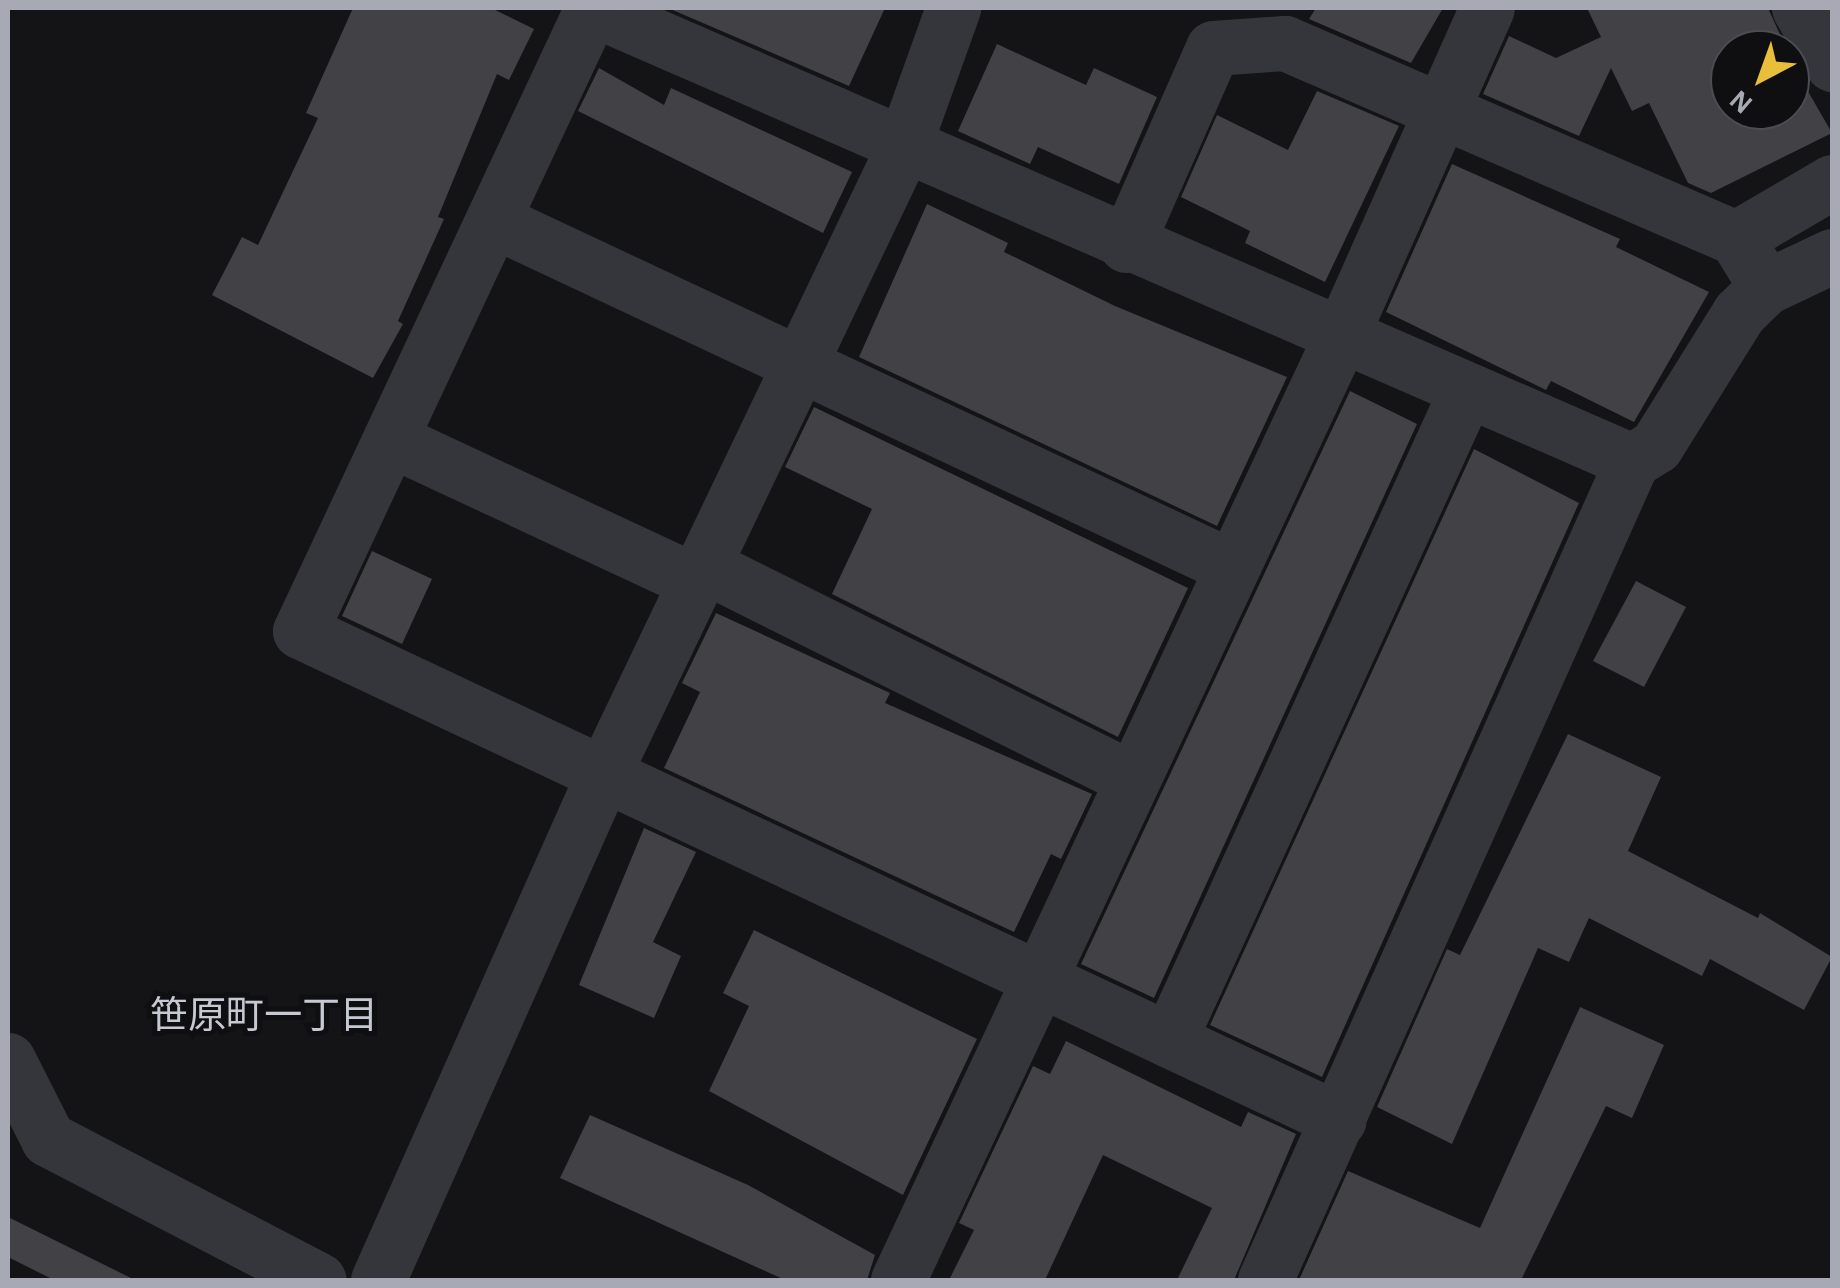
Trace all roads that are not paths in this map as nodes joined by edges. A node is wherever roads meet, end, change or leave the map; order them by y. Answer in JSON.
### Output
{"nodes":[{"id":1,"x":591,"y":8,"type":"edge"},
{"id":2,"x":953,"y":8,"type":"edge"},
{"id":3,"x":1487,"y":8,"type":"edge"},
{"id":4,"x":1800,"y":8,"type":"edge"},
{"id":5,"x":1832,"y":64,"type":"edge"},
{"id":6,"x":1438,"y":112,"type":"junction"},
{"id":7,"x":903,"y":148,"type":"junction"},
{"id":8,"x":1832,"y":182,"type":"edge"},
{"id":9,"x":493,"y":220,"type":"junction"},
{"id":10,"x":1736,"y":238,"type":"junction"},
{"id":11,"x":1126,"y":245,"type":"junction"},
{"id":12,"x":1832,"y":256,"type":"edge"},
{"id":13,"x":1766,"y":287,"type":"junction"},
{"id":14,"x":1340,"y":338,"type":"junction"},
{"id":15,"x":800,"y":363,"type":"junction"},
{"id":16,"x":1466,"y":391,"type":"junction"},
{"id":17,"x":390,"y":440,"type":"junction"},
{"id":18,"x":1632,"y":461,"type":"junction"},
{"id":19,"x":1232,"y":567,"type":"junction"},
{"id":20,"x":699,"y":573,"type":"junction"},
{"id":21,"x":603,"y":775,"type":"junction"},
{"id":22,"x":1132,"y":779,"type":"junction"},
{"id":23,"x":1038,"y":979,"type":"junction"},
{"id":24,"x":1169,"y":1040,"type":"junction"},
{"id":25,"x":8,"y":1060,"type":"edge"},
{"id":26,"x":1338,"y":1120,"type":"junction"},
{"id":27,"x":319,"y":1280,"type":"edge"},
{"id":28,"x":378,"y":1280,"type":"edge"},
{"id":29,"x":898,"y":1280,"type":"edge"},
{"id":30,"x":1265,"y":1280,"type":"edge"}],
"edges":[{"from":1,"to":7,"type":"street"},
{"from":1,"to":9,"type":"street"},
{"from":2,"to":7,"type":"street"},
{"from":3,"to":6,"type":"street"},
{"from":4,"to":5,"type":"street"},
{"from":6,"to":10,"type":"street"},
{"from":6,"to":11,"type":"street"},
{"from":6,"to":14,"type":"street"},
{"from":7,"to":11,"type":"street"},
{"from":7,"to":15,"type":"street"},
{"from":8,"to":10,"type":"street"},
{"from":9,"to":15,"type":"street"},
{"from":9,"to":17,"type":"street"},
{"from":10,"to":13,"type":"street"},
{"from":11,"to":14,"type":"street"},
{"from":12,"to":13,"type":"street"},
{"from":13,"to":18,"type":"street"},
{"from":14,"to":16,"type":"street"},
{"from":14,"to":19,"type":"street"},
{"from":15,"to":19,"type":"street"},
{"from":15,"to":20,"type":"street"},
{"from":16,"to":18,"type":"street"},
{"from":16,"to":24,"type":"street"},
{"from":17,"to":20,"type":"street"},
{"from":17,"to":21,"type":"street"},
{"from":18,"to":26,"type":"street"},
{"from":19,"to":22,"type":"street"},
{"from":20,"to":21,"type":"street"},
{"from":20,"to":22,"type":"street"},
{"from":21,"to":23,"type":"street"},
{"from":21,"to":28,"type":"street"},
{"from":22,"to":23,"type":"street"},
{"from":23,"to":24,"type":"street"},
{"from":23,"to":29,"type":"street"},
{"from":24,"to":26,"type":"street"},
{"from":25,"to":27,"type":"street"},
{"from":26,"to":30,"type":"street"}]}
